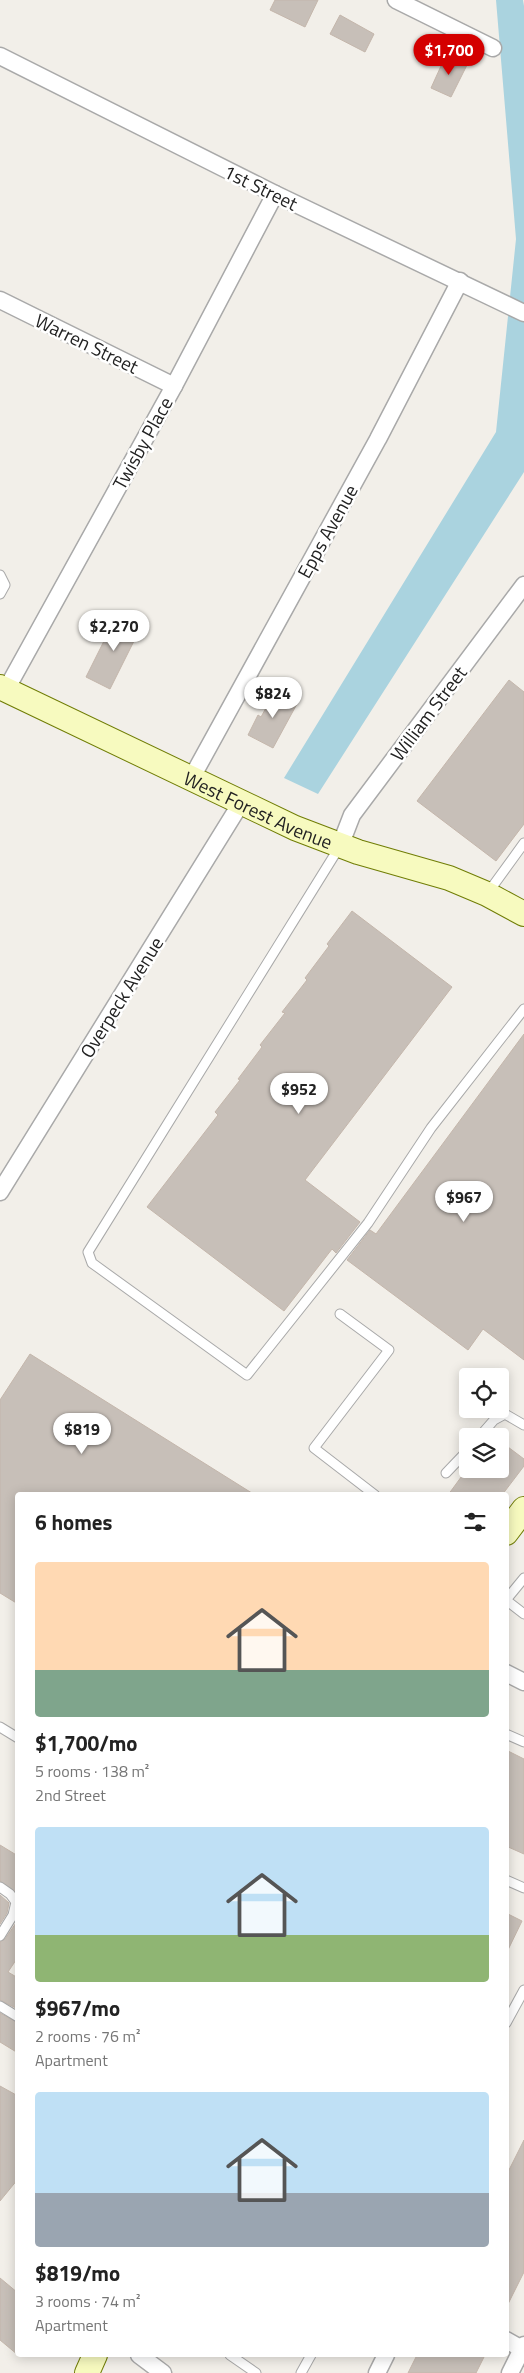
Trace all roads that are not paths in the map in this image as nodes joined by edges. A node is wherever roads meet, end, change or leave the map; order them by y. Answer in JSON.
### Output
{"nodes":[{"id":1,"x":396,"y":0,"type":"edge"},
{"id":2,"x":493,"y":48,"type":"dead end"},
{"id":3,"x":0,"y":56,"type":"edge"},
{"id":4,"x":275,"y":194,"type":"junction"},
{"id":5,"x":460,"y":281,"type":"junction"},
{"id":6,"x":0,"y":300,"type":"edge"},
{"id":7,"x":524,"y":313,"type":"edge"},
{"id":8,"x":174,"y":386,"type":"junction"},
{"id":9,"x":0,"y":576,"type":"edge"},
{"id":10,"x":524,"y":585,"type":"edge"},
{"id":11,"x":0,"y":594,"type":"edge"},
{"id":12,"x":3,"y":688,"type":"edge"},
{"id":13,"x":191,"y":779,"type":"junction"},
{"id":14,"x":250,"y":807,"type":"junction"},
{"id":15,"x":524,"y":843,"type":"edge"},
{"id":16,"x":340,"y":846,"type":"junction"},
{"id":17,"x":487,"y":894,"type":"junction"},
{"id":18,"x":524,"y":914,"type":"edge"},
{"id":19,"x":524,"y":1009,"type":"edge"},
{"id":20,"x":0,"y":1192,"type":"edge"},
{"id":21,"x":340,"y":1314,"type":"dead end"},
{"id":22,"x":524,"y":1425,"type":"edge"},
{"id":23,"x":487,"y":1428,"type":"edge"},
{"id":24,"x":459,"y":1459,"type":"edge"},
{"id":25,"x":446,"y":1473,"type":"dead end"},
{"id":26,"x":371,"y":1492,"type":"edge"},
{"id":27,"x":524,"y":1509,"type":"edge"},
{"id":28,"x":509,"y":1529,"type":"edge"},
{"id":29,"x":524,"y":1578,"type":"edge"},
{"id":30,"x":509,"y":1596,"type":"edge"},
{"id":31,"x":509,"y":1602,"type":"edge"},
{"id":32,"x":524,"y":1614,"type":"edge"},
{"id":33,"x":509,"y":1674,"type":"edge"},
{"id":34,"x":524,"y":1682,"type":"edge"},
{"id":35,"x":0,"y":1727,"type":"edge"},
{"id":36,"x":509,"y":1735,"type":"edge"},
{"id":37,"x":15,"y":1736,"type":"edge"},
{"id":38,"x":524,"y":1742,"type":"edge"},
{"id":39,"x":509,"y":1881,"type":"edge"},
{"id":40,"x":0,"y":1887,"type":"edge"},
{"id":41,"x":524,"y":1888,"type":"edge"},
{"id":42,"x":15,"y":1901,"type":"edge"},
{"id":43,"x":15,"y":1906,"type":"edge"},
{"id":44,"x":0,"y":1936,"type":"edge"},
{"id":45,"x":524,"y":1990,"type":"edge"},
{"id":46,"x":0,"y":2006,"type":"edge"},
{"id":47,"x":15,"y":2015,"type":"edge"},
{"id":48,"x":509,"y":2018,"type":"edge"},
{"id":49,"x":509,"y":2341,"type":"edge"},
{"id":50,"x":523,"y":2347,"type":"edge"},
{"id":51,"x":95,"y":2357,"type":"edge"},
{"id":52,"x":142,"y":2357,"type":"edge"},
{"id":53,"x":233,"y":2357,"type":"edge"},
{"id":54,"x":310,"y":2357,"type":"edge"},
{"id":55,"x":385,"y":2357,"type":"edge"},
{"id":56,"x":87,"y":2373,"type":"edge"},
{"id":57,"x":163,"y":2373,"type":"edge"},
{"id":58,"x":256,"y":2373,"type":"edge"},
{"id":59,"x":302,"y":2373,"type":"edge"},
{"id":60,"x":377,"y":2373,"type":"edge"},
{"id":61,"x":510,"y":2373,"type":"edge"}],
"edges":[{"from":1,"to":2,"type":"street"},
{"from":3,"to":4,"type":"street","name":"1st Street"},
{"from":4,"to":5,"type":"street","name":"1st Street"},
{"from":4,"to":8,"type":"street","name":"Twisby Place"},
{"from":5,"to":7,"type":"street","name":"1st Street"},
{"from":5,"to":13,"type":"street","name":"Epps Avenue"},
{"from":6,"to":8,"type":"street","name":"Warren Street"},
{"from":8,"to":12,"type":"street","name":"Twisby Place"},
{"from":9,"to":11,"type":"lane"},
{"from":10,"to":16,"type":"street","name":"William Street"},
{"from":12,"to":13,"type":"street","name":"West Forest Avenue"},
{"from":13,"to":14,"type":"street","name":"West Forest Avenue"},
{"from":14,"to":16,"type":"street","name":"West Forest Avenue"},
{"from":14,"to":20,"type":"street","name":"Overpeck Avenue"},
{"from":15,"to":17,"type":"lane"},
{"from":16,"to":17,"type":"street","name":"West Forest Avenue"},
{"from":16,"to":19,"type":"lane"},
{"from":17,"to":18,"type":"street","name":"West Forest Avenue"},
{"from":21,"to":26,"type":"lane"},
{"from":22,"to":23,"type":"lane"},
{"from":24,"to":25,"type":"lane"},
{"from":27,"to":28,"type":"street"},
{"from":29,"to":30,"type":"lane"},
{"from":31,"to":32,"type":"lane"},
{"from":33,"to":34,"type":"street"},
{"from":35,"to":37,"type":"lane"},
{"from":36,"to":38,"type":"lane"},
{"from":39,"to":41,"type":"lane"},
{"from":40,"to":42,"type":"lane"},
{"from":43,"to":44,"type":"lane"},
{"from":45,"to":48,"type":"lane"},
{"from":46,"to":47,"type":"lane"},
{"from":49,"to":50,"type":"street"},
{"from":50,"to":61,"type":"street"},
{"from":51,"to":56,"type":"street"},
{"from":52,"to":57,"type":"street"},
{"from":53,"to":58,"type":"lane"},
{"from":54,"to":59,"type":"lane"},
{"from":55,"to":60,"type":"street"}]}
